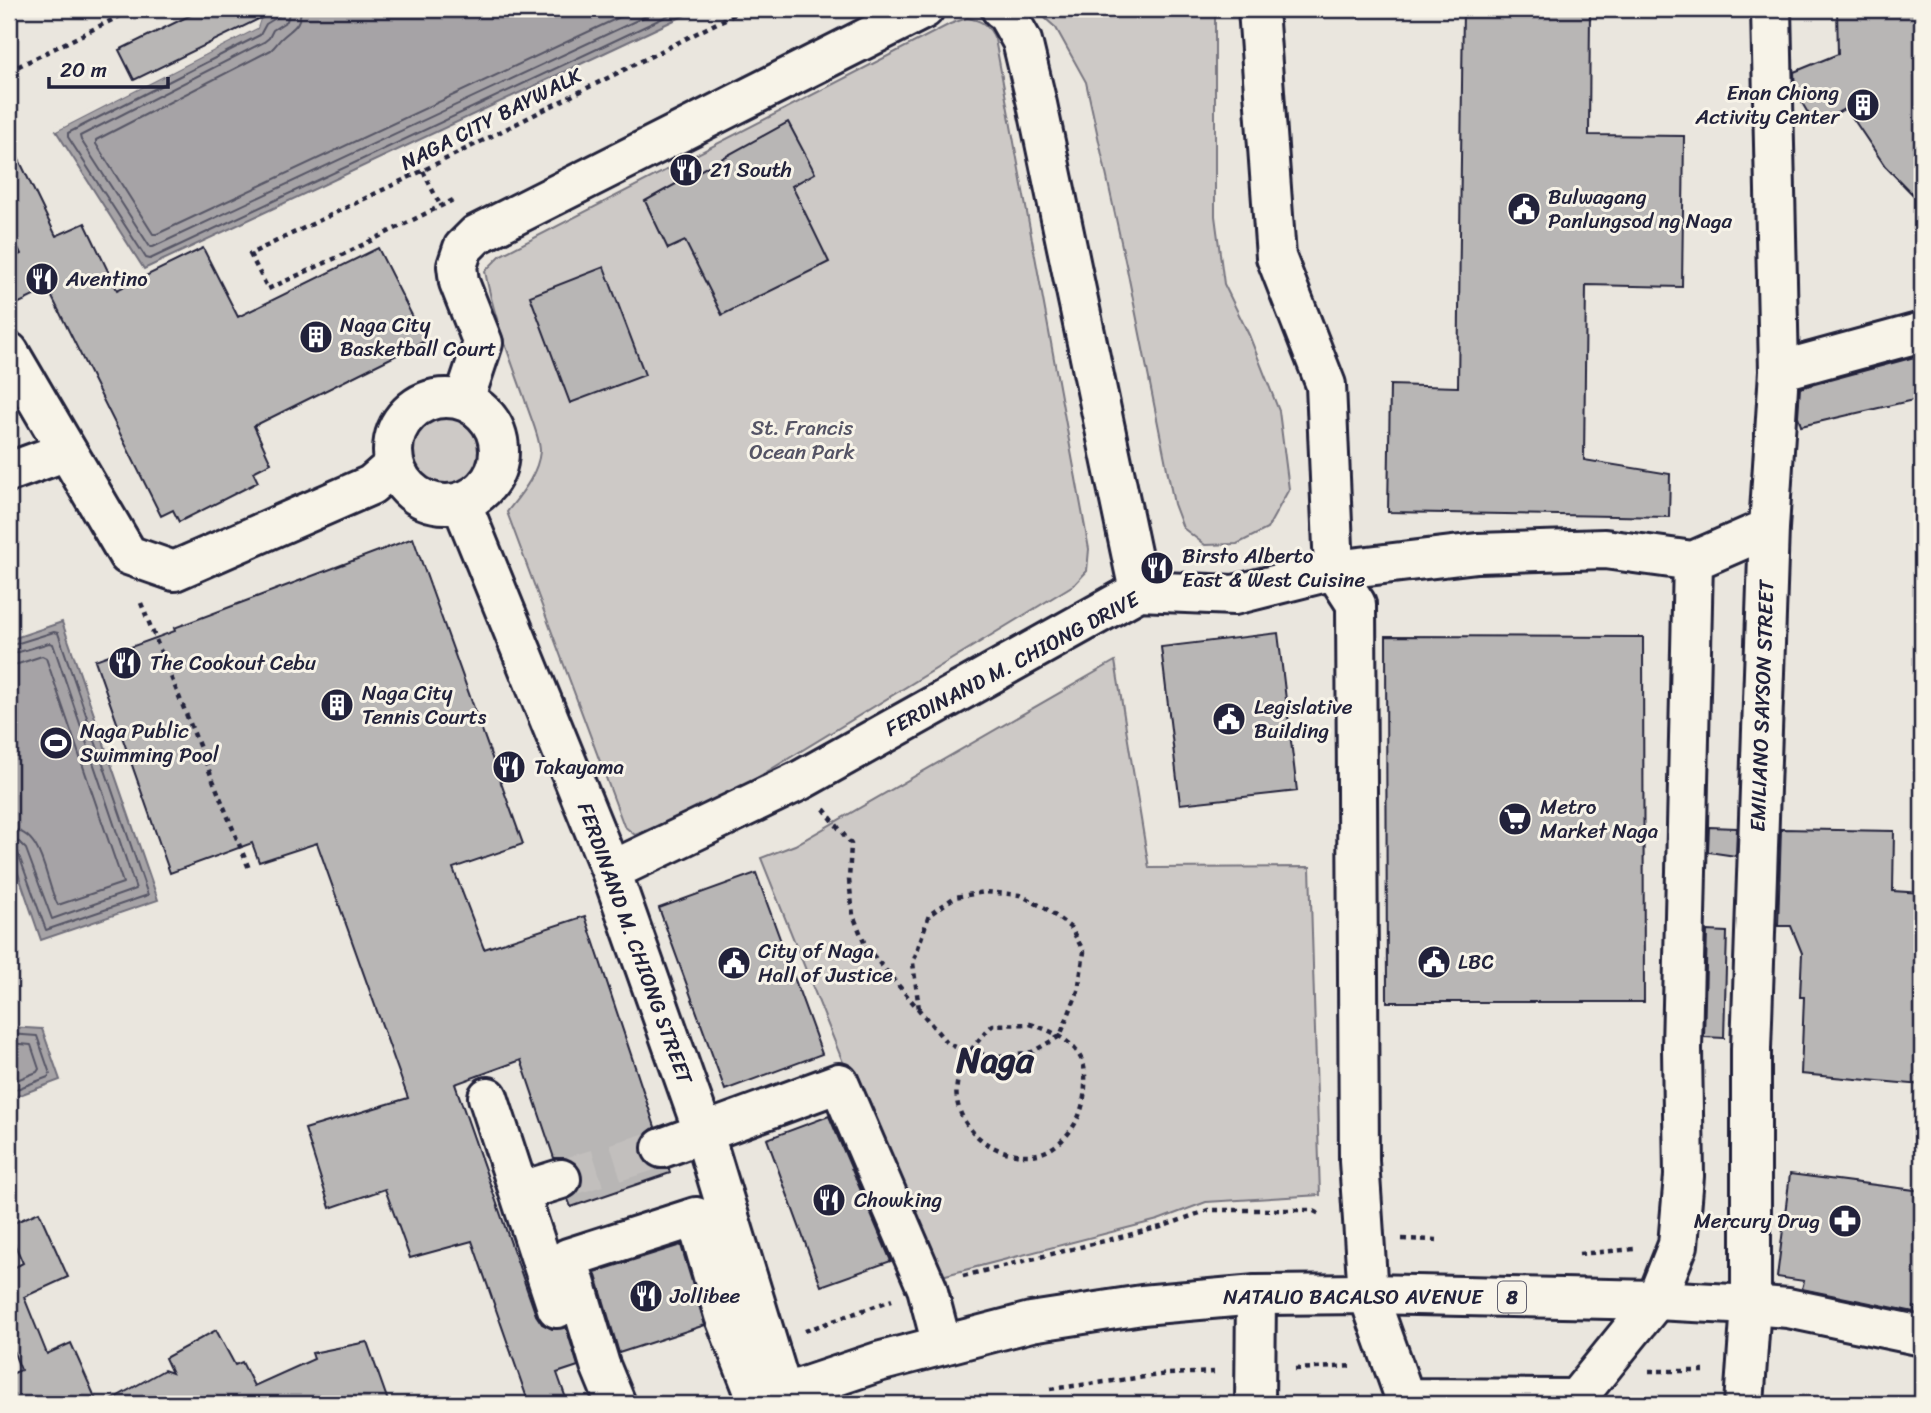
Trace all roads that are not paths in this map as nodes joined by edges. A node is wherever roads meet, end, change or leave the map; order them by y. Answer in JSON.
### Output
{"nodes":[{"id":1,"x":924,"y":9,"type":"edge"},
{"id":2,"x":1001,"y":9,"type":"edge"},
{"id":3,"x":1258,"y":9,"type":"edge"},
{"id":4,"x":1771,"y":9,"type":"edge"},
{"id":5,"x":1922,"y":332,"type":"edge"},
{"id":6,"x":9,"y":352,"type":"edge"},
{"id":7,"x":1779,"y":371,"type":"junction"},
{"id":8,"x":464,"y":400,"type":"junction"},
{"id":9,"x":67,"y":451,"type":"junction"},
{"id":10,"x":394,"y":465,"type":"junction"},
{"id":11,"x":9,"y":472,"type":"edge"},
{"id":12,"x":461,"y":502,"type":"junction"},
{"id":13,"x":1769,"y":528,"type":"junction"},
{"id":14,"x":1693,"y":561,"type":"junction"},
{"id":15,"x":1334,"y":570,"type":"junction"},
{"id":16,"x":1139,"y":591,"type":"junction"},
{"id":17,"x":611,"y":871,"type":"junction"},
{"id":18,"x":488,"y":1097,"type":"dead end"},
{"id":19,"x":704,"y":1134,"type":"junction"},
{"id":20,"x":662,"y":1148,"type":"tunnel mouth"},
{"id":21,"x":561,"y":1179,"type":"tunnel mouth"},
{"id":22,"x":519,"y":1192,"type":"junction"},
{"id":23,"x":1256,"y":1294,"type":"junction"},
{"id":24,"x":1368,"y":1294,"type":"junction"},
{"id":25,"x":1656,"y":1300,"type":"junction"},
{"id":26,"x":1751,"y":1305,"type":"junction"},
{"id":27,"x":1922,"y":1336,"type":"edge"},
{"id":28,"x":942,"y":1345,"type":"junction"},
{"id":29,"x":1745,"y":1387,"type":"edge"},
{"id":30,"x":765,"y":1400,"type":"edge"},
{"id":31,"x":589,"y":1404,"type":"edge"},
{"id":32,"x":616,"y":1404,"type":"edge"},
{"id":33,"x":1255,"y":1404,"type":"edge"}],
"edges":[{"from":1,"to":8,"type":"main road"},
{"from":2,"to":16,"type":"main road"},
{"from":3,"to":15,"type":"main road"},
{"from":4,"to":7,"type":"main road","name":"EMILIANO SAYSON STREET"},
{"from":5,"to":7,"type":"main road"},
{"from":6,"to":9,"type":"main road"},
{"from":7,"to":13,"type":"main road","name":"EMILIANO SAYSON STREET"},
{"from":8,"to":10,"type":"main road"},
{"from":8,"to":12,"type":"main road"},
{"from":9,"to":10,"type":"main road"},
{"from":9,"to":11,"type":"main road"},
{"from":10,"to":12,"type":"main road"},
{"from":12,"to":17,"type":"main road","name":"FERDINAND M. CHIONG STREET"},
{"from":13,"to":14,"type":"main road"},
{"from":13,"to":26,"type":"main road","name":"EMILIANO SAYSON STREET"},
{"from":14,"to":15,"type":"main road","name":"FERDINAND M. CHIONG DRIVE"},
{"from":14,"to":25,"type":"main road"},
{"from":15,"to":16,"type":"main road","name":"FERDINAND M. CHIONG DRIVE"},
{"from":15,"to":24,"type":"main road"},
{"from":16,"to":17,"type":"main road","name":"FERDINAND M. CHIONG DRIVE"},
{"from":17,"to":19,"type":"main road","name":"FERDINAND M. CHIONG STREET"},
{"from":18,"to":22,"type":"main road"},
{"from":19,"to":20,"type":"main road"},
{"from":19,"to":28,"type":"main road"},
{"from":19,"to":30,"type":"main road","name":"FERDINAND M. CHIONG STREET"},
{"from":21,"to":22,"type":"main road"},
{"from":22,"to":31,"type":"main road"},
{"from":23,"to":24,"type":"main road","name":"NATALIO BACALSO AVENUE","number":"8"},
{"from":23,"to":28,"type":"main road","name":"NATALIO BACALSO AVENUE","number":"8"},
{"from":23,"to":33,"type":"main road"},
{"from":24,"to":25,"type":"main road","name":"NATALIO BACALSO AVENUE","number":"8"},
{"from":24,"to":25,"type":"main road"},
{"from":25,"to":26,"type":"main road","name":"NATALIO BACALSO AVENUE","number":"8"},
{"from":26,"to":27,"type":"main road","name":"NATALIO BACALSO AVENUE","number":"8"},
{"from":26,"to":29,"type":"main road","name":"EMILIANO SAYSON STREET"},
{"from":28,"to":30,"type":"main road","name":"NATALIO BACALSO AVENUE","number":"8"},
{"from":30,"to":32,"type":"main road"}]}
